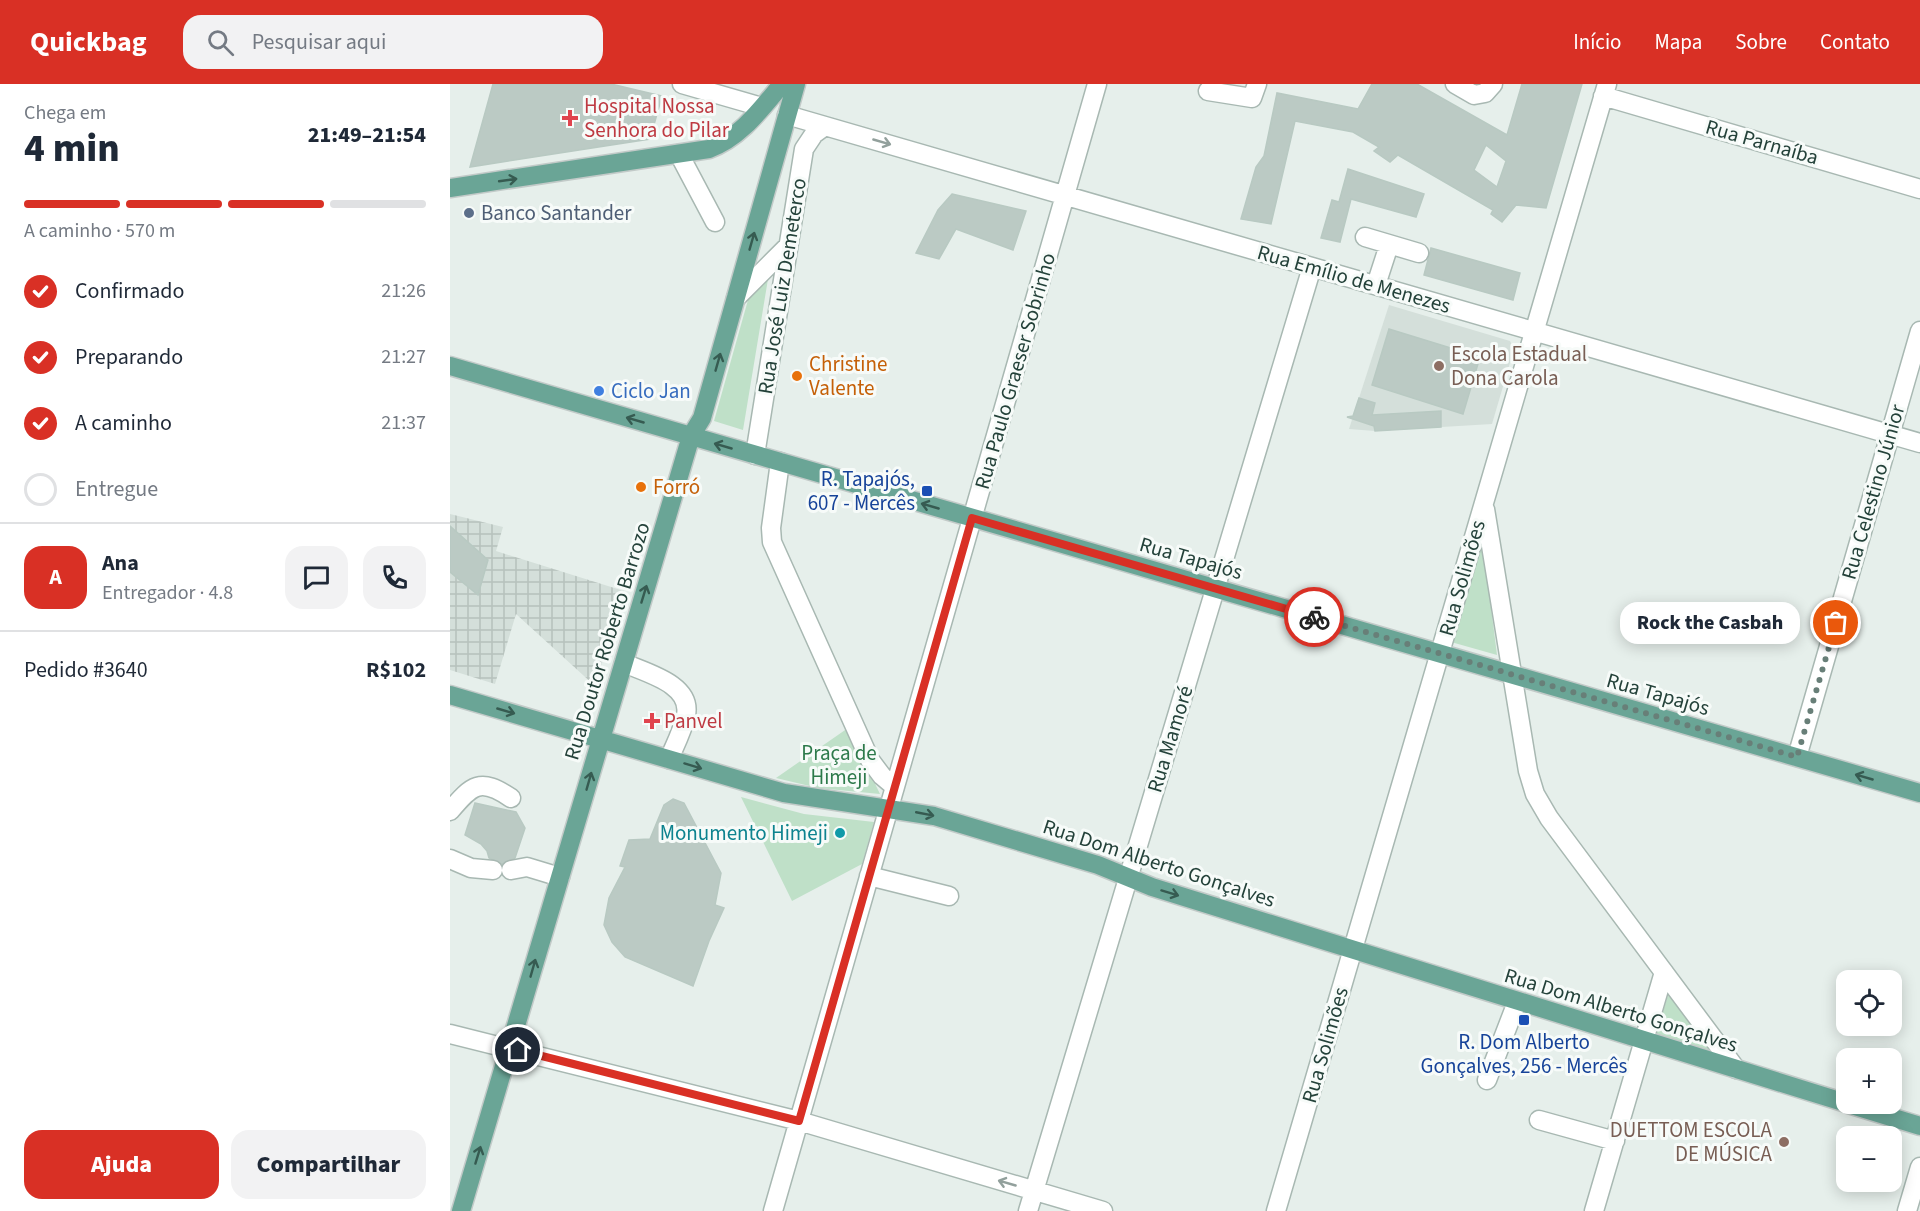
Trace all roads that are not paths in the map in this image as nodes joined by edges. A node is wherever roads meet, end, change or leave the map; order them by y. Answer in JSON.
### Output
{"nodes":[{"id":1,"x":682,"y":84,"type":"edge"},
{"id":2,"x":782,"y":84,"type":"edge"},
{"id":3,"x":796,"y":84,"type":"edge"},
{"id":4,"x":1097,"y":84,"type":"edge"},
{"id":5,"x":1257,"y":84,"type":"edge"},
{"id":6,"x":1455,"y":84,"type":"edge"},
{"id":7,"x":1493,"y":84,"type":"edge"},
{"id":8,"x":1605,"y":90,"type":"edge"},
{"id":9,"x":1208,"y":91,"type":"dead end"},
{"id":10,"x":762,"y":107,"type":"junction"},
{"id":11,"x":787,"y":115,"type":"junction"},
{"id":12,"x":825,"y":126,"type":"junction"},
{"id":13,"x":779,"y":143,"type":"junction"},
{"id":14,"x":804,"y":149,"type":"junction"},
{"id":15,"x":679,"y":154,"type":"junction"},
{"id":16,"x":450,"y":188,"type":"edge"},
{"id":17,"x":1920,"y":189,"type":"edge"},
{"id":18,"x":1065,"y":195,"type":"junction"},
{"id":19,"x":715,"y":222,"type":"dead end"},
{"id":20,"x":1365,"y":237,"type":"dead end"},
{"id":21,"x":1389,"y":245,"type":"junction"},
{"id":22,"x":788,"y":246,"type":"junction"},
{"id":23,"x":1419,"y":253,"type":"dead end"},
{"id":24,"x":1312,"y":267,"type":"junction"},
{"id":25,"x":1376,"y":285,"type":"junction"},
{"id":26,"x":736,"y":298,"type":"junction"},
{"id":27,"x":1534,"y":331,"type":"junction"},
{"id":28,"x":1920,"y":331,"type":"edge"},
{"id":29,"x":450,"y":366,"type":"edge"},
{"id":30,"x":1890,"y":434,"type":"junction"},
{"id":31,"x":691,"y":436,"type":"junction"},
{"id":32,"x":1920,"y":443,"type":"edge"},
{"id":33,"x":755,"y":455,"type":"junction"},
{"id":34,"x":780,"y":462,"type":"junction"},
{"id":35,"x":1484,"y":503,"type":"junction"},
{"id":36,"x":972,"y":518,"type":"junction"},
{"id":37,"x":1216,"y":589,"type":"junction"},
{"id":38,"x":1440,"y":654,"type":"junction"},
{"id":39,"x":624,"y":663,"type":"junction"},
{"id":40,"x":1512,"y":675,"type":"junction"},
{"id":41,"x":450,"y":695,"type":"edge"},
{"id":42,"x":601,"y":739,"type":"junction"},
{"id":43,"x":1797,"y":757,"type":"junction"},
{"id":44,"x":669,"y":759,"type":"junction"},
{"id":45,"x":895,"y":787,"type":"junction"},
{"id":46,"x":1920,"y":793,"type":"edge"},
{"id":47,"x":511,"y":798,"type":"dead end"},
{"id":48,"x":888,"y":809,"type":"junction"},
{"id":49,"x":450,"y":812,"type":"edge"},
{"id":50,"x":450,"y":859,"type":"edge"},
{"id":51,"x":869,"y":876,"type":"junction"},
{"id":52,"x":1129,"y":877,"type":"junction"},
{"id":53,"x":559,"y":883,"type":"junction"},
{"id":54,"x":949,"y":896,"type":"dead end"},
{"id":55,"x":1353,"y":950,"type":"junction"},
{"id":56,"x":1664,"y":972,"type":"junction"},
{"id":57,"x":1517,"y":1002,"type":"junction"},
{"id":58,"x":450,"y":1034,"type":"edge"},
{"id":59,"x":1644,"y":1041,"type":"junction"},
{"id":60,"x":510,"y":1048,"type":"junction"},
{"id":61,"x":1736,"y":1070,"type":"junction"},
{"id":62,"x":1487,"y":1080,"type":"dead end"},
{"id":63,"x":1836,"y":1101,"type":"edge"},
{"id":64,"x":1880,"y":1114,"type":"edge"},
{"id":65,"x":1539,"y":1120,"type":"dead end"},
{"id":66,"x":799,"y":1121,"type":"junction"},
{"id":67,"x":1920,"y":1126,"type":"edge"},
{"id":68,"x":1615,"y":1141,"type":"junction"},
{"id":69,"x":1920,"y":1167,"type":"edge"},
{"id":70,"x":1035,"y":1191,"type":"junction"},
{"id":71,"x":461,"y":1211,"type":"edge"},
{"id":72,"x":773,"y":1211,"type":"edge"},
{"id":73,"x":1028,"y":1211,"type":"edge"},
{"id":74,"x":1103,"y":1211,"type":"edge"},
{"id":75,"x":1276,"y":1211,"type":"edge"},
{"id":76,"x":1594,"y":1211,"type":"edge"},
{"id":77,"x":1907,"y":1211,"type":"edge"}],
"edges":[{"from":1,"to":10,"type":"street"},
{"from":2,"to":10,"type":"main road"},
{"from":3,"to":11,"type":"main road","name":"Rua Doutor Roberto Barrozo"},
{"from":4,"to":18,"type":"street","name":"Rua Paulo Graeser Sobrinho"},
{"from":5,"to":9,"type":"street"},
{"from":6,"to":7,"type":"street"},
{"from":8,"to":17,"type":"street","name":"Rua Parnaíba"},
{"from":8,"to":27,"type":"street","name":"Rua Solimões"},
{"from":10,"to":13,"type":"main road"},
{"from":10,"to":15,"type":"main road"},
{"from":11,"to":12,"type":"street","name":"Rua Emílio de Menezes"},
{"from":11,"to":13,"type":"main road","name":"Rua Doutor Roberto Barrozo"},
{"from":11,"to":14,"type":"street"},
{"from":12,"to":14,"type":"street","name":"Rua José Luiz Demeterco"},
{"from":12,"to":18,"type":"street","name":"Rua Emílio de Menezes","one_way":true},
{"from":26,"to":13,"type":"main road","name":"Rua Doutor Roberto Barrozo","one_way":true},
{"from":14,"to":22,"type":"street","name":"Rua José Luiz Demeterco"},
{"from":16,"to":15,"type":"main road","one_way":true},
{"from":15,"to":19,"type":"street"},
{"from":18,"to":24,"type":"street","name":"Rua Emílio de Menezes"},
{"from":18,"to":36,"type":"street","name":"Rua Paulo Graeser Sobrinho"},
{"from":20,"to":21,"type":"street"},
{"from":21,"to":23,"type":"street"},
{"from":21,"to":25,"type":"street"},
{"from":22,"to":26,"type":"street"},
{"from":22,"to":33,"type":"street","name":"Rua José Luiz Demeterco"},
{"from":24,"to":25,"type":"street","name":"Rua Emílio de Menezes"},
{"from":24,"to":37,"type":"street","name":"Rua Mamoré"},
{"from":25,"to":27,"type":"street","name":"Rua Emílio de Menezes"},
{"from":31,"to":26,"type":"main road","name":"Rua Doutor Roberto Barrozo","one_way":true},
{"from":27,"to":30,"type":"street","name":"Rua Emílio de Menezes"},
{"from":27,"to":35,"type":"street","name":"Rua Solimões"},
{"from":28,"to":30,"type":"street","name":"Rua Celestino Júnior"},
{"from":31,"to":29,"type":"main road","name":"Rua Tapajós","one_way":true},
{"from":30,"to":32,"type":"street","name":"Rua Emílio de Menezes"},
{"from":30,"to":43,"type":"street","name":"Rua Celestino Júnior"},
{"from":33,"to":31,"type":"main road","name":"Rua Tapajós","one_way":true},
{"from":39,"to":31,"type":"main road","name":"Rua Doutor Roberto Barrozo","one_way":true},
{"from":33,"to":34,"type":"main road","name":"Rua Tapajós"},
{"from":36,"to":34,"type":"main road","name":"Rua Tapajós","one_way":true},
{"from":34,"to":45,"type":"street"},
{"from":35,"to":38,"type":"street","name":"Rua Solimões"},
{"from":35,"to":40,"type":"street"},
{"from":36,"to":37,"type":"main road","name":"Rua Tapajós"},
{"from":36,"to":45,"type":"street","name":"Rua Paulo Graeser Sobrinho"},
{"from":37,"to":38,"type":"main road","name":"Rua Tapajós"},
{"from":37,"to":52,"type":"street","name":"Rua Mamoré"},
{"from":38,"to":40,"type":"main road","name":"Rua Tapajós"},
{"from":38,"to":55,"type":"street","name":"Rua Solimões"},
{"from":39,"to":42,"type":"main road","name":"Rua Doutor Roberto Barrozo"},
{"from":39,"to":44,"type":"street"},
{"from":40,"to":43,"type":"main road","name":"Rua Tapajós"},
{"from":40,"to":56,"type":"street"},
{"from":41,"to":42,"type":"main road","name":"Rua Dom Alberto Gonçalves","one_way":true},
{"from":42,"to":44,"type":"main road","name":"Rua Dom Alberto Gonçalves"},
{"from":53,"to":42,"type":"main road","name":"Rua Doutor Roberto Barrozo","one_way":true},
{"from":46,"to":43,"type":"main road","name":"Rua Tapajós","one_way":true},
{"from":44,"to":48,"type":"main road","name":"Rua Dom Alberto Gonçalves","one_way":true},
{"from":45,"to":48,"type":"street","name":"Rua Paulo Graeser Sobrinho"},
{"from":47,"to":49,"type":"street"},
{"from":48,"to":51,"type":"street","name":"Rua Paulo Graeser Sobrinho"},
{"from":48,"to":52,"type":"main road","name":"Rua Dom Alberto Gonçalves","one_way":true},
{"from":50,"to":53,"type":"street"},
{"from":51,"to":54,"type":"street"},
{"from":51,"to":66,"type":"street","name":"Rua Paulo Graeser Sobrinho"},
{"from":52,"to":55,"type":"main road","name":"Rua Dom Alberto Gonçalves","one_way":true},
{"from":52,"to":70,"type":"street","name":"Rua Mamoré"},
{"from":60,"to":53,"type":"main road","name":"Rua Doutor Roberto Barrozo","one_way":true},
{"from":55,"to":57,"type":"main road","name":"Rua Dom Alberto Gonçalves"},
{"from":55,"to":75,"type":"street","name":"Rua Solimões"},
{"from":56,"to":59,"type":"street"},
{"from":56,"to":61,"type":"street"},
{"from":57,"to":59,"type":"main road","name":"Rua Dom Alberto Gonçalves"},
{"from":57,"to":62,"type":"street"},
{"from":58,"to":60,"type":"street"},
{"from":59,"to":61,"type":"main road","name":"Rua Dom Alberto Gonçalves"},
{"from":59,"to":68,"type":"street"},
{"from":60,"to":66,"type":"street"},
{"from":71,"to":60,"type":"main road","name":"Rua Doutor Roberto Barrozo","one_way":true},
{"from":61,"to":63,"type":"main road","name":"Rua Dom Alberto Gonçalves"},
{"from":64,"to":67,"type":"main road","name":"Rua Dom Alberto Gonçalves"},
{"from":65,"to":68,"type":"street"},
{"from":70,"to":66,"type":"street","one_way":true},
{"from":66,"to":72,"type":"street","name":"Rua Paulo Graeser Sobrinho"},
{"from":68,"to":76,"type":"street"},
{"from":69,"to":77,"type":"street"},
{"from":70,"to":73,"type":"street","name":"Rua Mamoré"},
{"from":70,"to":74,"type":"street"}]}
